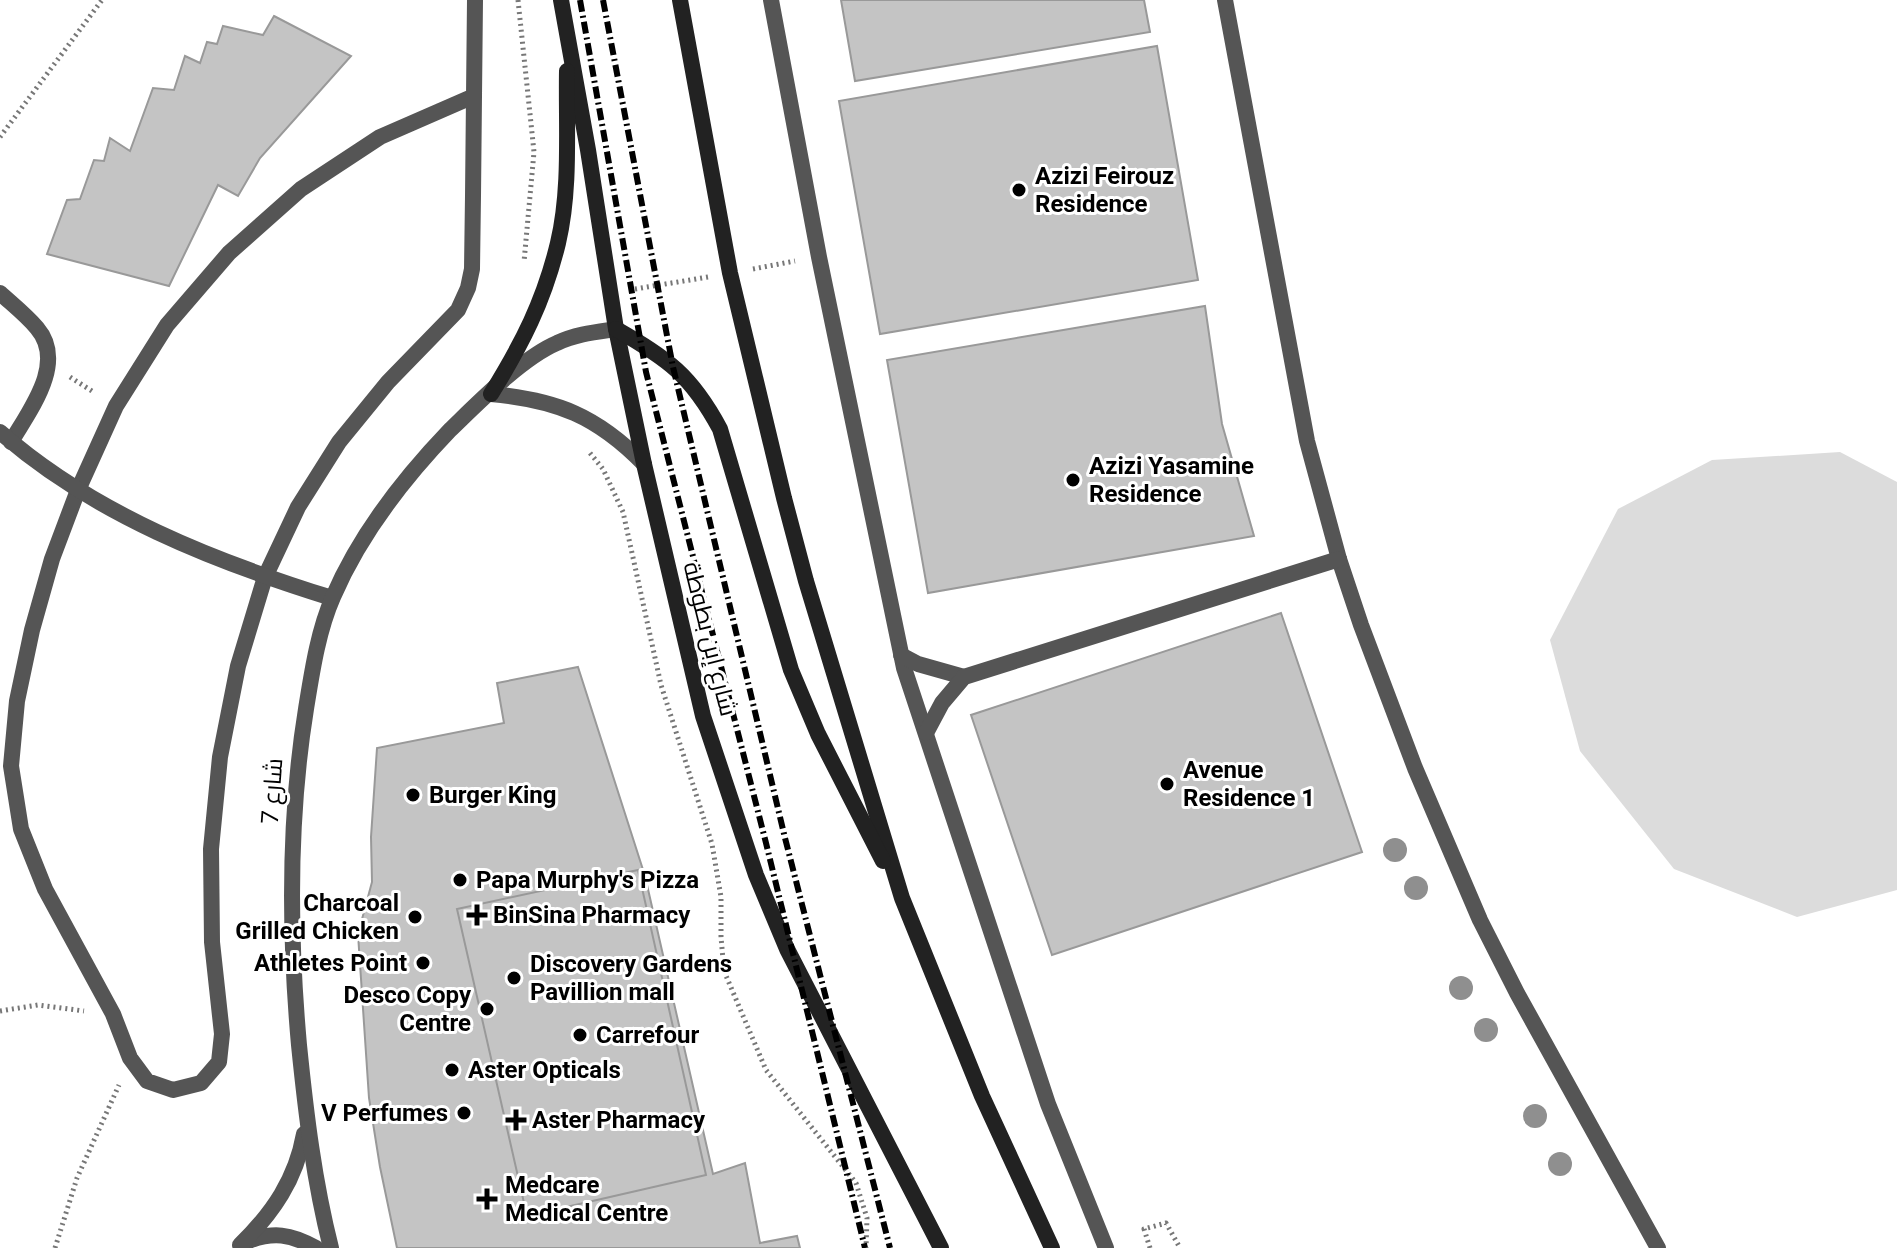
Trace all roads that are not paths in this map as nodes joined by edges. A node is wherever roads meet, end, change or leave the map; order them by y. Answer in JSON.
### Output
{"nodes":[{"id":1,"x":475,"y":0,"type":"edge"},
{"id":2,"x":561,"y":0,"type":"edge"},
{"id":3,"x":680,"y":0,"type":"edge"},
{"id":4,"x":771,"y":0,"type":"edge"},
{"id":5,"x":1225,"y":0,"type":"edge"},
{"id":6,"x":567,"y":37,"type":"junction"},
{"id":7,"x":474,"y":96,"type":"junction"},
{"id":8,"x":0,"y":293,"type":"edge"},
{"id":9,"x":616,"y":329,"type":"junction"},
{"id":10,"x":491,"y":394,"type":"junction"},
{"id":11,"x":6,"y":437,"type":"edge"},
{"id":12,"x":644,"y":464,"type":"junction"},
{"id":13,"x":78,"y":490,"type":"junction"},
{"id":14,"x":1339,"y":559,"type":"junction"},
{"id":15,"x":265,"y":577,"type":"junction"},
{"id":16,"x":332,"y":598,"type":"junction"},
{"id":17,"x":901,"y":655,"type":"junction"},
{"id":18,"x":964,"y":677,"type":"junction"},
{"id":19,"x":926,"y":733,"type":"junction"},
{"id":20,"x":902,"y":898,"type":"junction"},
{"id":21,"x":306,"y":1120,"type":"junction"},
{"id":22,"x":324,"y":1222,"type":"junction"},
{"id":23,"x":237,"y":1246,"type":"edge"},
{"id":24,"x":316,"y":1248,"type":"edge"},
{"id":25,"x":331,"y":1248,"type":"edge"},
{"id":26,"x":941,"y":1248,"type":"edge"},
{"id":27,"x":1052,"y":1248,"type":"edge"},
{"id":28,"x":1106,"y":1248,"type":"edge"},
{"id":29,"x":1658,"y":1248,"type":"edge"}],
"edges":[{"from":1,"to":7,"type":"street"},
{"from":2,"to":6,"type":"main road","name":"شارع إبن بطوطة"},
{"from":3,"to":20,"type":"main road"},
{"from":4,"to":17,"type":"street"},
{"from":5,"to":14,"type":"street"},
{"from":6,"to":9,"type":"main road","name":"شارع إبن بطوطة"},
{"from":6,"to":10,"type":"main road"},
{"from":7,"to":13,"type":"street"},
{"from":7,"to":15,"type":"street"},
{"from":8,"to":11,"type":"street"},
{"from":9,"to":10,"type":"street","name":"شارع 7"},
{"from":9,"to":12,"type":"main road","name":"شارع إبن بطوطة"},
{"from":9,"to":20,"type":"main road"},
{"from":10,"to":12,"type":"street"},
{"from":10,"to":16,"type":"street","name":"شارع 7"},
{"from":11,"to":13,"type":"street"},
{"from":12,"to":26,"type":"main road","name":"شارع إبن بطوطة"},
{"from":13,"to":15,"type":"street"},
{"from":13,"to":15,"type":"street"},
{"from":14,"to":18,"type":"street"},
{"from":14,"to":29,"type":"street"},
{"from":15,"to":16,"type":"street"},
{"from":16,"to":21,"type":"street","name":"شارع 7"},
{"from":17,"to":18,"type":"street"},
{"from":17,"to":19,"type":"street"},
{"from":18,"to":19,"type":"street"},
{"from":19,"to":28,"type":"street"},
{"from":20,"to":27,"type":"main road"},
{"from":21,"to":22,"type":"street","name":"شارع 7"},
{"from":21,"to":23,"type":"street"},
{"from":22,"to":24,"type":"street"},
{"from":22,"to":25,"type":"street","name":"شارع 7"},
{"from":23,"to":24,"type":"street"}]}
